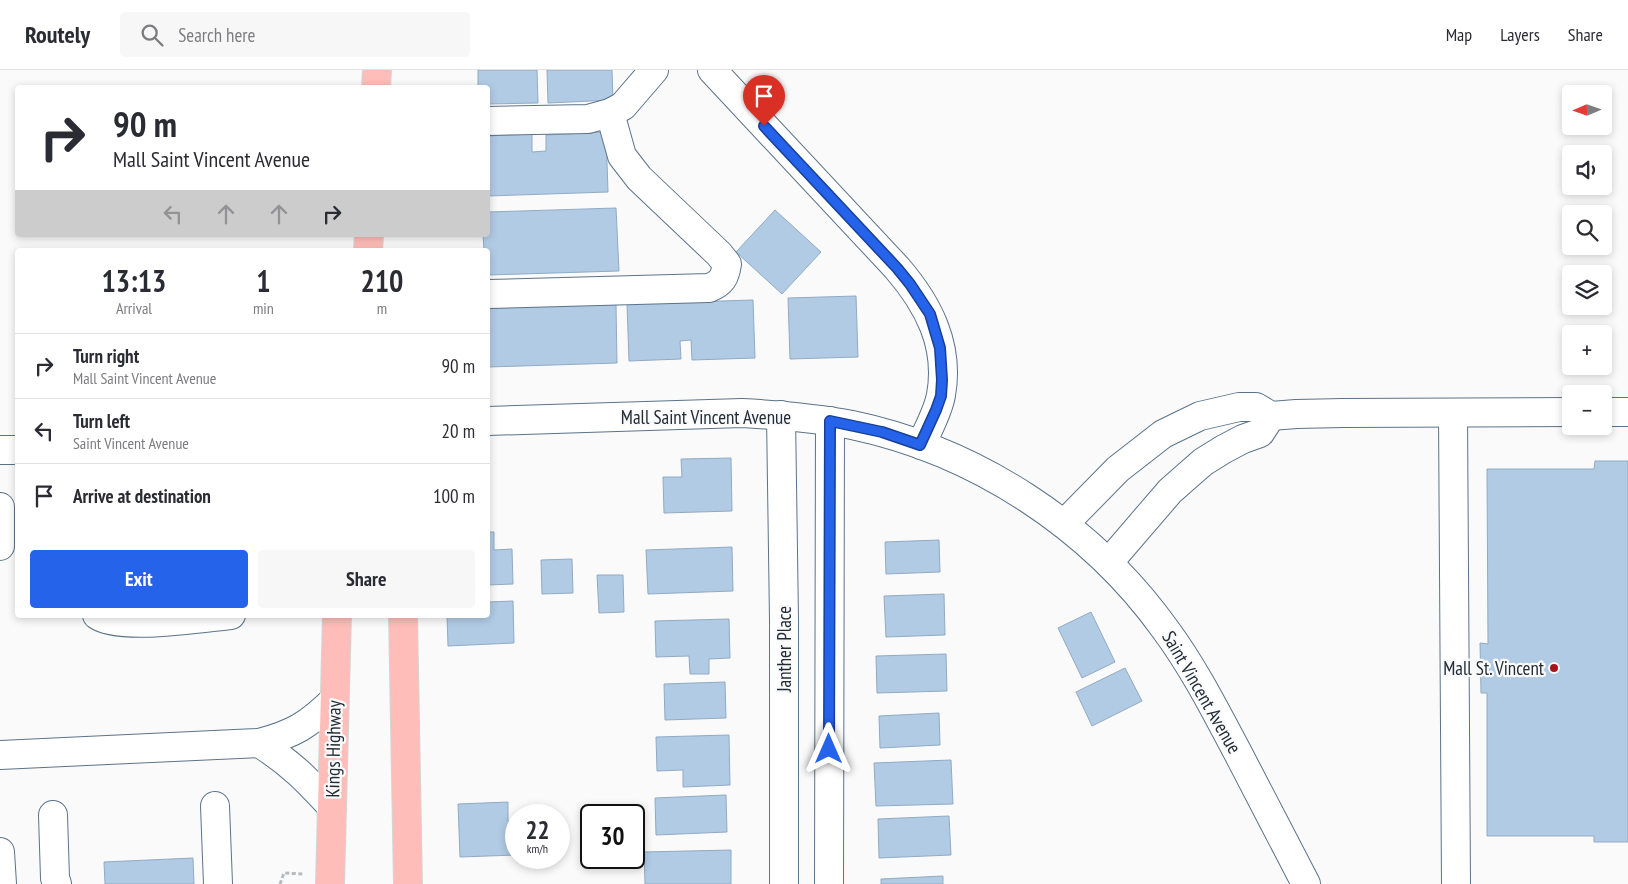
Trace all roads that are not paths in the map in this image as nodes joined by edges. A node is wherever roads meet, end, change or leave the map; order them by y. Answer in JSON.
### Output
{"nodes":[{"id":1,"x":377,"y":70,"type":"edge"},
{"id":2,"x":654,"y":70,"type":"edge"},
{"id":3,"x":712,"y":70,"type":"edge"},
{"id":4,"x":376,"y":85,"type":"edge"},
{"id":5,"x":610,"y":114,"type":"junction"},
{"id":6,"x":490,"y":121,"type":"edge"},
{"id":7,"x":490,"y":294,"type":"edge"},
{"id":8,"x":1562,"y":412,"type":"edge"},
{"id":9,"x":1612,"y":412,"type":"edge"},
{"id":10,"x":1628,"y":412,"type":"edge"},
{"id":11,"x":1454,"y":413,"type":"junction"},
{"id":12,"x":781,"y":415,"type":"junction"},
{"id":13,"x":1271,"y":416,"type":"junction"},
{"id":14,"x":490,"y":421,"type":"edge"},
{"id":15,"x":830,"y":421,"type":"junction"},
{"id":16,"x":920,"y":445,"type":"junction"},
{"id":17,"x":0,"y":450,"type":"edge"},
{"id":18,"x":15,"y":450,"type":"edge"},
{"id":19,"x":0,"y":507,"type":"edge"},
{"id":20,"x":1064,"y":524,"type":"junction"},
{"id":21,"x":0,"y":546,"type":"edge"},
{"id":22,"x":1109,"y":562,"type":"junction"},
{"id":23,"x":101,"y":618,"type":"edge"},
{"id":24,"x":195,"y":618,"type":"edge"},
{"id":25,"x":337,"y":618,"type":"edge"},
{"id":26,"x":403,"y":618,"type":"edge"},
{"id":27,"x":334,"y":700,"type":"junction"},
{"id":28,"x":259,"y":743,"type":"junction"},
{"id":29,"x":0,"y":755,"type":"edge"},
{"id":30,"x":215,"y":806,"type":"dead end"},
{"id":31,"x":332,"y":807,"type":"junction"},
{"id":32,"x":53,"y":815,"type":"dead end"},
{"id":33,"x":0,"y":852,"type":"edge"},
{"id":34,"x":0,"y":857,"type":"edge"},
{"id":35,"x":2,"y":884,"type":"edge"},
{"id":36,"x":57,"y":884,"type":"edge"},
{"id":37,"x":218,"y":884,"type":"edge"},
{"id":38,"x":330,"y":884,"type":"edge"},
{"id":39,"x":408,"y":884,"type":"edge"},
{"id":40,"x":784,"y":884,"type":"edge"},
{"id":41,"x":829,"y":884,"type":"edge"},
{"id":42,"x":1306,"y":884,"type":"edge"},
{"id":43,"x":1456,"y":884,"type":"edge"}],
"edges":[{"from":1,"to":4,"type":"main road"},
{"from":2,"to":5,"type":"street"},
{"from":3,"to":16,"type":"street"},
{"from":5,"to":6,"type":"street"},
{"from":5,"to":7,"type":"street"},
{"from":8,"to":11,"type":"street"},
{"from":9,"to":10,"type":"street"},
{"from":11,"to":13,"type":"street"},
{"from":11,"to":43,"type":"street"},
{"from":12,"to":14,"type":"street","name":"Mall Saint Vincent Avenue"},
{"from":12,"to":15,"type":"street","name":"Mall Saint Vincent Avenue"},
{"from":12,"to":40,"type":"street","name":"Janther Place"},
{"from":13,"to":20,"type":"street"},
{"from":13,"to":22,"type":"street"},
{"from":15,"to":16,"type":"street","name":"Mall Saint Vincent Avenue"},
{"from":15,"to":41,"type":"street"},
{"from":16,"to":20,"type":"street","name":"Saint Vincent Avenue"},
{"from":17,"to":18,"type":"street"},
{"from":19,"to":21,"type":"street"},
{"from":20,"to":22,"type":"street","name":"Saint Vincent Avenue"},
{"from":22,"to":42,"type":"street","name":"Saint Vincent Avenue"},
{"from":23,"to":24,"type":"street"},
{"from":25,"to":27,"type":"main road","name":"Kings Highway"},
{"from":26,"to":39,"type":"main road"},
{"from":27,"to":28,"type":"street"},
{"from":27,"to":31,"type":"main road","name":"Kings Highway"},
{"from":28,"to":29,"type":"street"},
{"from":28,"to":31,"type":"street"},
{"from":30,"to":37,"type":"street"},
{"from":31,"to":38,"type":"main road","name":"Kings Highway"},
{"from":32,"to":36,"type":"street"},
{"from":33,"to":34,"type":"street"},
{"from":34,"to":35,"type":"street"}]}
